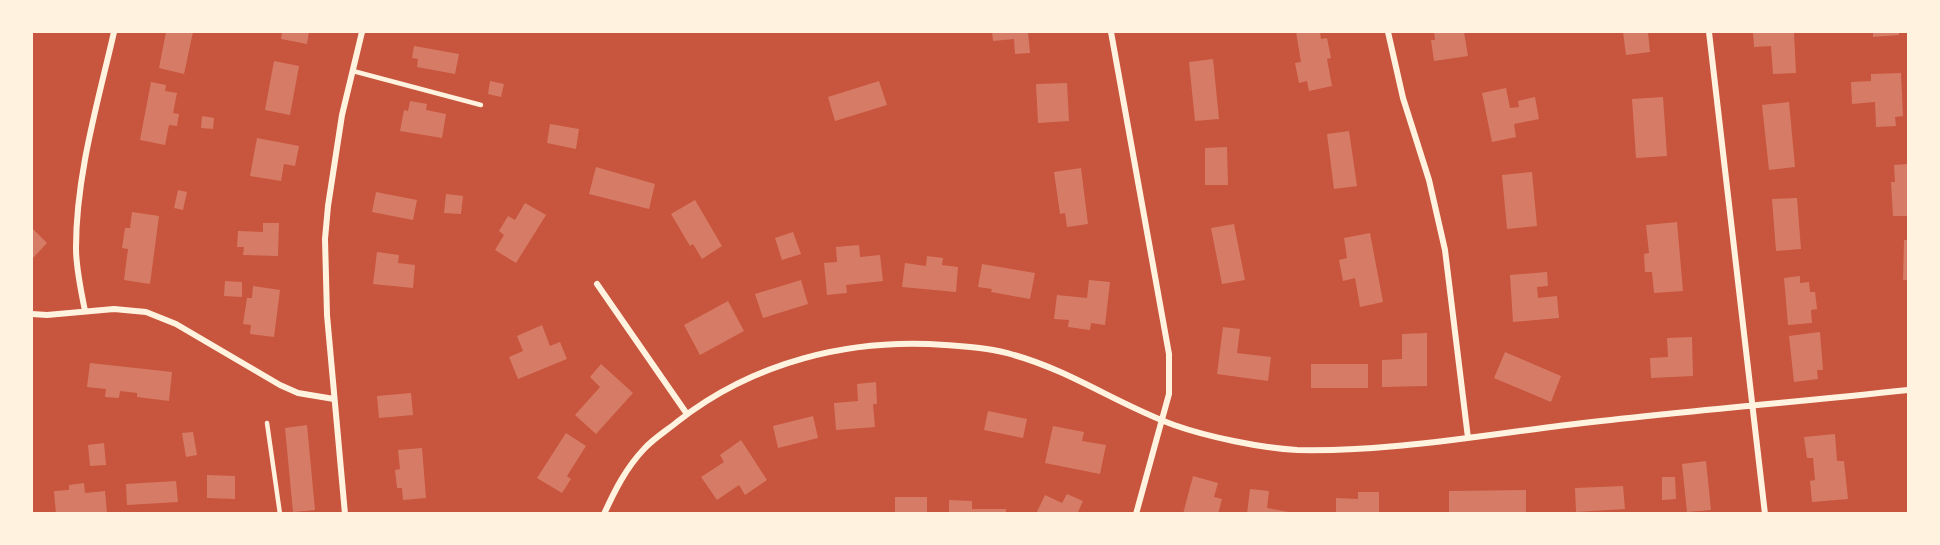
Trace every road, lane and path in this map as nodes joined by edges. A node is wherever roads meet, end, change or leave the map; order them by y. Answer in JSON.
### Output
{"nodes":[{"id":1,"x":114,"y":32,"type":"edge"},
{"id":2,"x":362,"y":32,"type":"edge"},
{"id":3,"x":1111,"y":32,"type":"edge"},
{"id":4,"x":1388,"y":32,"type":"edge"},
{"id":5,"x":1709,"y":32,"type":"edge"},
{"id":6,"x":353,"y":70,"type":"junction"},
{"id":7,"x":481,"y":105,"type":"dead end"},
{"id":8,"x":597,"y":284,"type":"dead end"},
{"id":9,"x":85,"y":311,"type":"junction"},
{"id":10,"x":32,"y":314,"type":"edge"},
{"id":11,"x":1908,"y":390,"type":"edge"},
{"id":12,"x":334,"y":399,"type":"junction"},
{"id":13,"x":1752,"y":406,"type":"junction"},
{"id":14,"x":687,"y":414,"type":"junction"},
{"id":15,"x":1161,"y":420,"type":"junction"},
{"id":16,"x":267,"y":423,"type":"dead end"},
{"id":17,"x":1468,"y":438,"type":"junction"},
{"id":18,"x":280,"y":513,"type":"edge"},
{"id":19,"x":345,"y":513,"type":"edge"},
{"id":20,"x":604,"y":513,"type":"edge"},
{"id":21,"x":1136,"y":513,"type":"edge"},
{"id":22,"x":1765,"y":513,"type":"edge"}],
"edges":[{"from":1,"to":9,"type":"street"},
{"from":2,"to":6,"type":"street"},
{"from":3,"to":15,"type":"street"},
{"from":4,"to":17,"type":"street"},
{"from":5,"to":13,"type":"street"},
{"from":6,"to":7,"type":"lane"},
{"from":6,"to":12,"type":"street"},
{"from":8,"to":14,"type":"street"},
{"from":9,"to":10,"type":"street"},
{"from":9,"to":12,"type":"street"},
{"from":11,"to":13,"type":"street"},
{"from":12,"to":19,"type":"street"},
{"from":13,"to":17,"type":"street"},
{"from":13,"to":22,"type":"street"},
{"from":14,"to":15,"type":"street"},
{"from":14,"to":20,"type":"street"},
{"from":15,"to":17,"type":"street"},
{"from":15,"to":21,"type":"street"},
{"from":16,"to":18,"type":"lane"}]}
